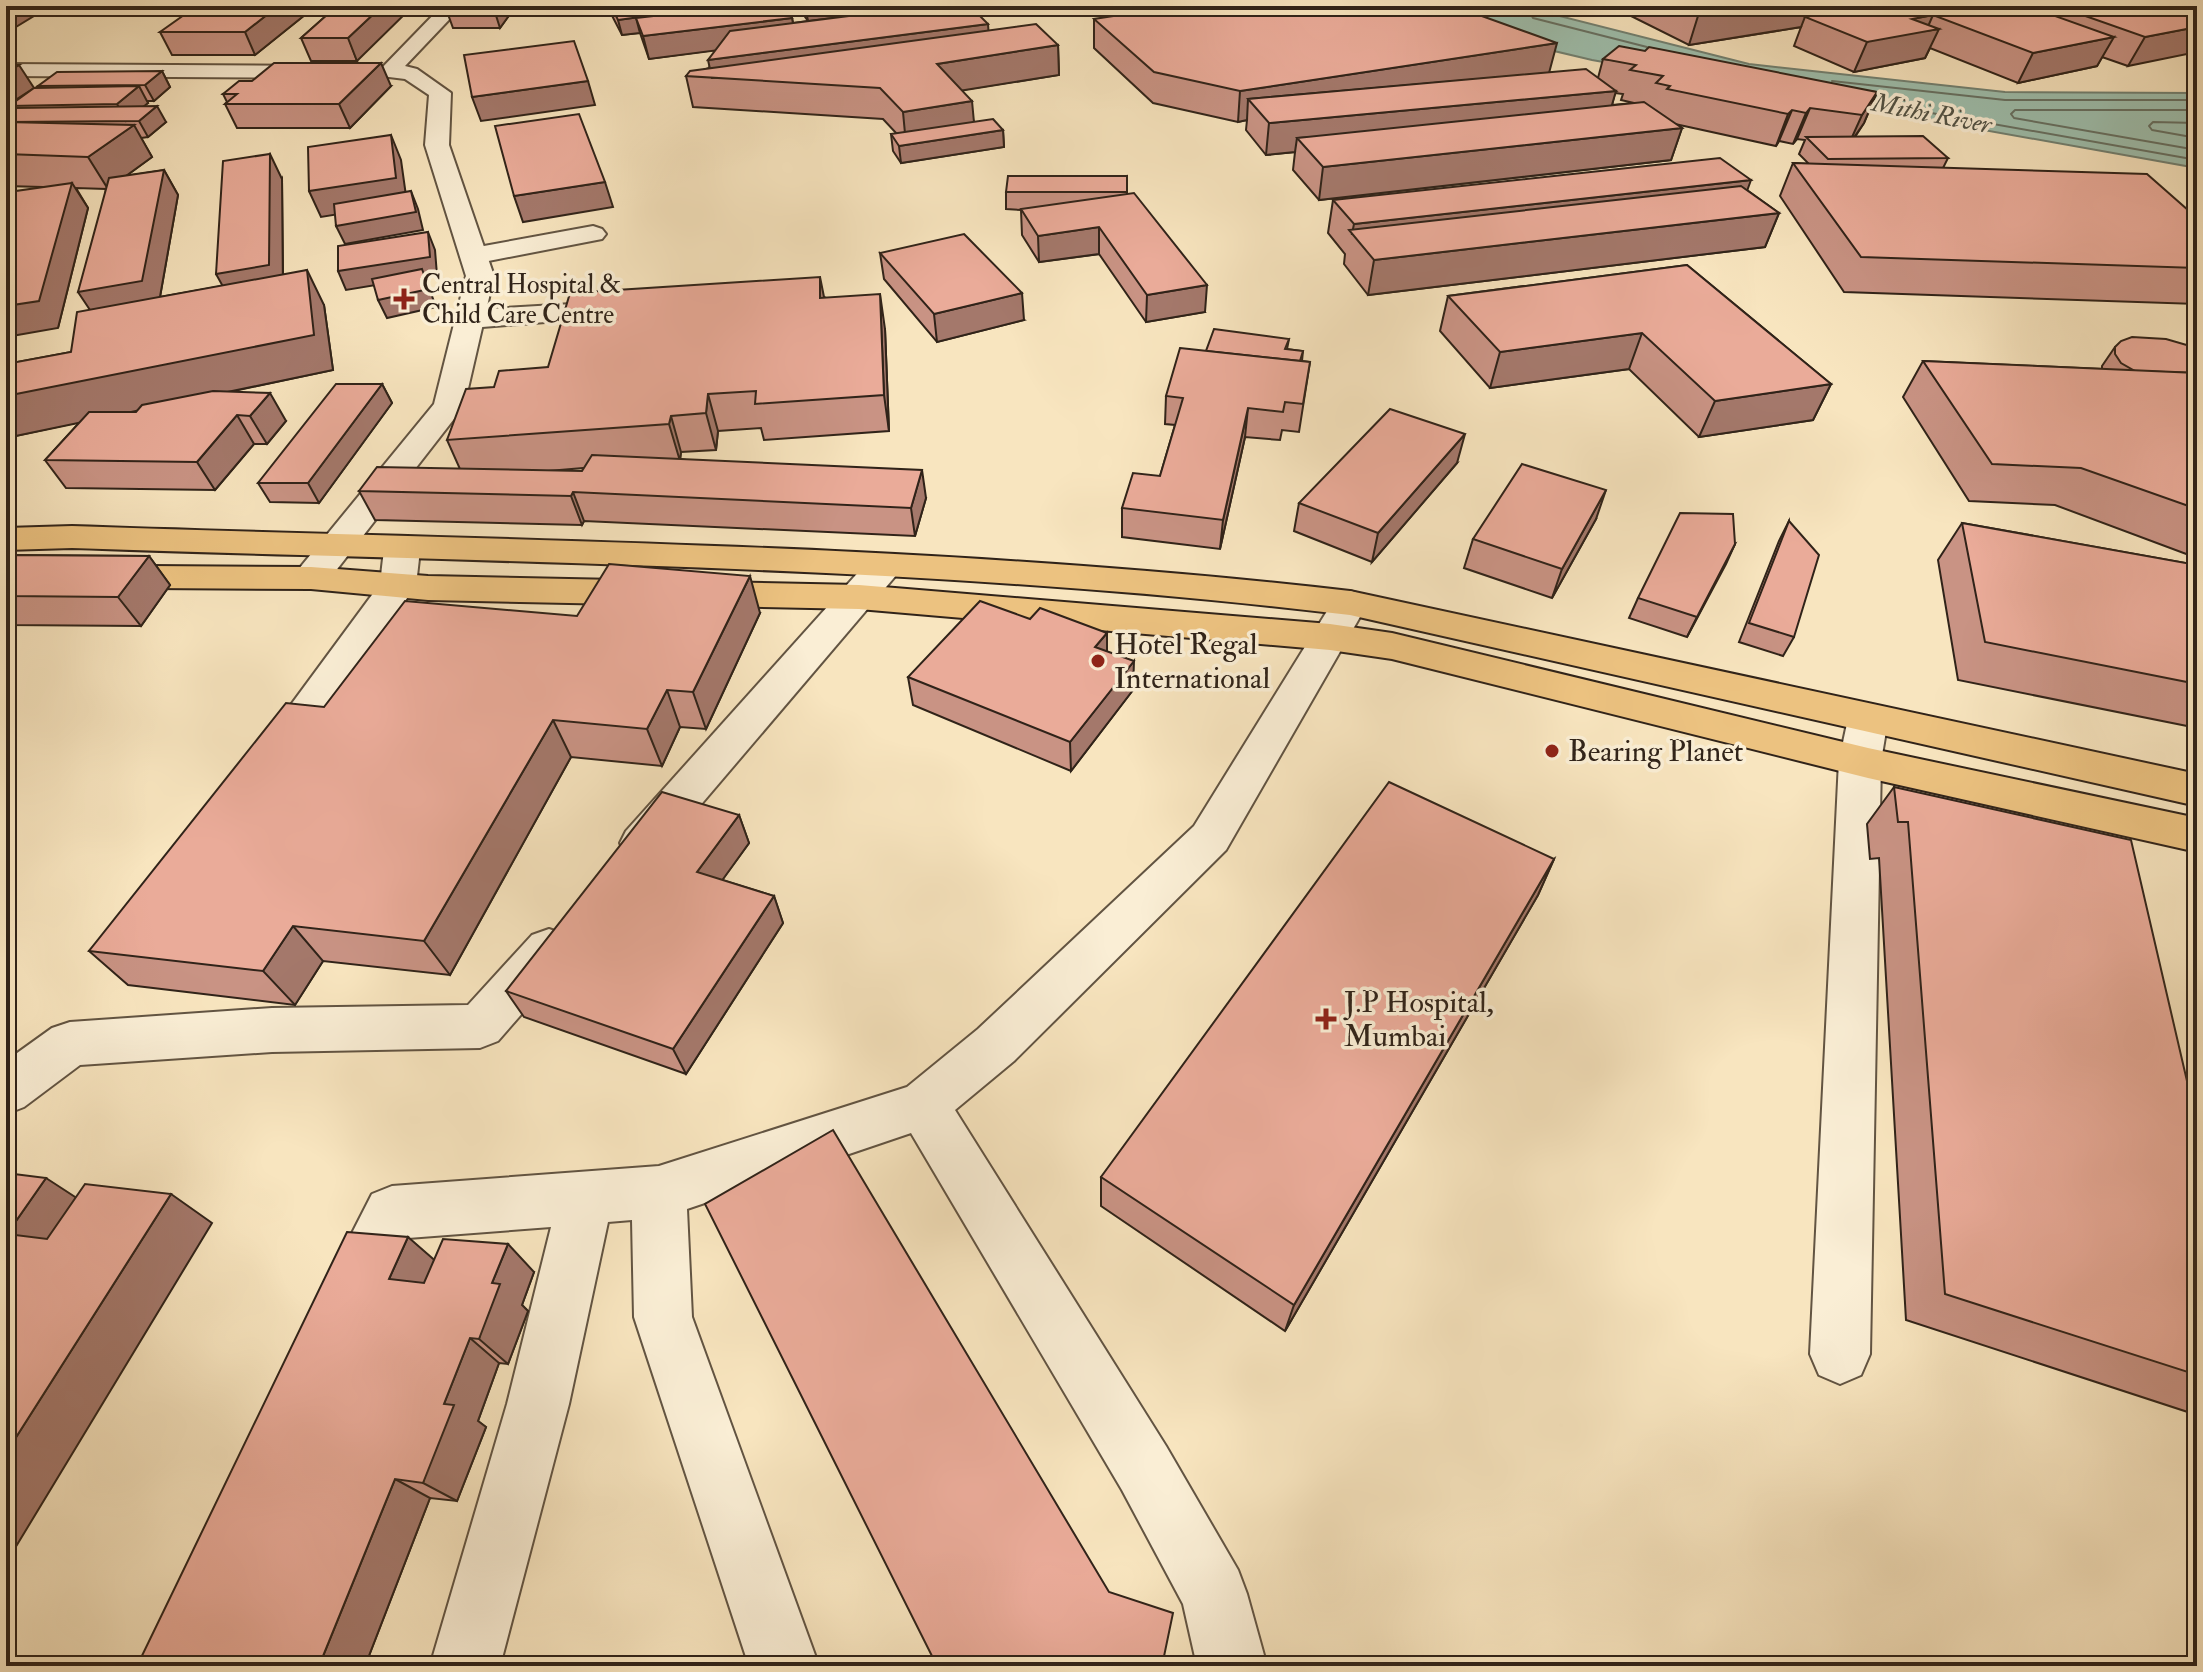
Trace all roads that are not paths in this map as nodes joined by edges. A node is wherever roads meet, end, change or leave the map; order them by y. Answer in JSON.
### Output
{"nodes":[{"id":1,"x":453,"y":6,"type":"edge"},
{"id":2,"x":6,"y":70,"type":"edge"},
{"id":3,"x":344,"y":72,"type":"edge"},
{"id":4,"x":593,"y":234,"type":"dead end"},
{"id":5,"x":473,"y":256,"type":"junction"},
{"id":6,"x":649,"y":302,"type":"edge"},
{"id":7,"x":470,"y":319,"type":"junction"},
{"id":8,"x":6,"y":539,"type":"edge"},
{"id":9,"x":336,"y":547,"type":"junction"},
{"id":10,"x":409,"y":574,"type":"junction"},
{"id":11,"x":6,"y":576,"type":"edge"},
{"id":12,"x":311,"y":578,"type":"junction"},
{"id":13,"x":872,"y":581,"type":"junction"},
{"id":14,"x":1340,"y":620,"type":"junction"},
{"id":15,"x":1864,"y":740,"type":"junction"},
{"id":16,"x":253,"y":787,"type":"edge"},
{"id":17,"x":2197,"y":790,"type":"edge"},
{"id":18,"x":2197,"y":835,"type":"edge"},
{"id":19,"x":617,"y":871,"type":"edge"},
{"id":20,"x":575,"y":919,"type":"edge"},
{"id":21,"x":6,"y":1091,"type":"edge"},
{"id":22,"x":923,"y":1105,"type":"junction"},
{"id":23,"x":659,"y":1192,"type":"junction"},
{"id":24,"x":586,"y":1197,"type":"junction"},
{"id":25,"x":333,"y":1326,"type":"edge"},
{"id":26,"x":1840,"y":1354,"type":"dead end"},
{"id":27,"x":465,"y":1666,"type":"edge"},
{"id":28,"x":784,"y":1666,"type":"edge"},
{"id":29,"x":1232,"y":1666,"type":"edge"}],
"edges":[{"from":1,"to":5,"type":"street"},
{"from":2,"to":3,"type":"street"},
{"from":4,"to":5,"type":"street"},
{"from":5,"to":7,"type":"street"},
{"from":6,"to":7,"type":"street"},
{"from":7,"to":9,"type":"street"},
{"from":8,"to":9,"type":"main road"},
{"from":9,"to":10,"type":"main road"},
{"from":9,"to":12,"type":"street"},
{"from":10,"to":12,"type":"main road"},
{"from":10,"to":13,"type":"main road"},
{"from":10,"to":16,"type":"street"},
{"from":11,"to":12,"type":"main road"},
{"from":13,"to":14,"type":"main road"},
{"from":13,"to":19,"type":"street"},
{"from":14,"to":15,"type":"main road"},
{"from":14,"to":22,"type":"street"},
{"from":15,"to":17,"type":"main road"},
{"from":15,"to":18,"type":"main road"},
{"from":15,"to":26,"type":"street"},
{"from":20,"to":21,"type":"street"},
{"from":22,"to":23,"type":"street"},
{"from":22,"to":29,"type":"street"},
{"from":23,"to":24,"type":"street"},
{"from":23,"to":28,"type":"street"},
{"from":24,"to":25,"type":"street"},
{"from":24,"to":27,"type":"street"}]}
